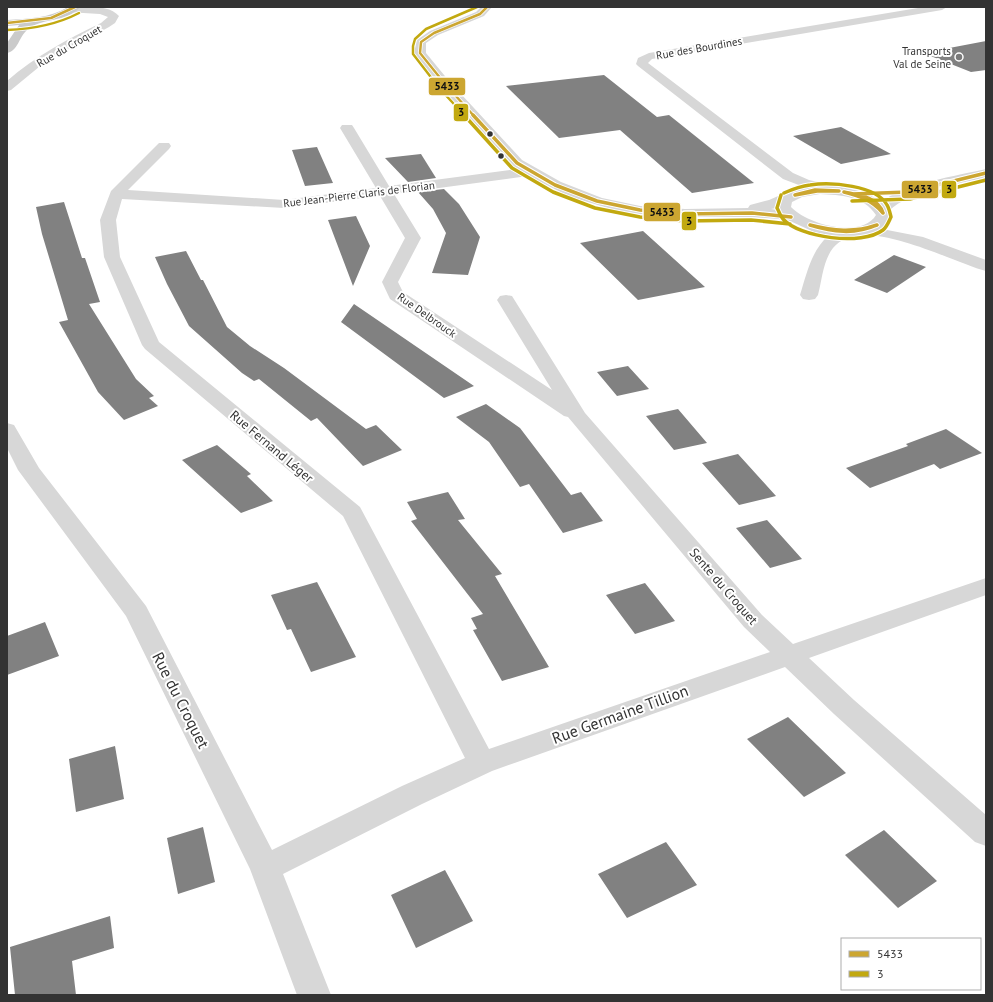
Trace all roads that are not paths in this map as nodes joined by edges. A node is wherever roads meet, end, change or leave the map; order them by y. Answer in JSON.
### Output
{"nodes":[{"id":1,"x":487,"y":7,"type":"edge"},
{"id":2,"x":942,"y":7,"type":"edge"},
{"id":3,"x":73,"y":8,"type":"edge"},
{"id":4,"x":40,"y":19,"type":"junction"},
{"id":5,"x":7,"y":23,"type":"edge"},
{"id":6,"x":7,"y":50,"type":"edge"},
{"id":7,"x":7,"y":87,"type":"edge"},
{"id":8,"x":347,"y":128,"type":"dead end"},
{"id":9,"x":164,"y":146,"type":"dead end"},
{"id":10,"x":530,"y":172,"type":"junction"},
{"id":11,"x":986,"y":172,"type":"edge"},
{"id":12,"x":788,"y":176,"type":"junction"},
{"id":13,"x":830,"y":190,"type":"junction"},
{"id":14,"x":385,"y":191,"type":"junction"},
{"id":15,"x":909,"y":192,"type":"junction"},
{"id":16,"x":116,"y":194,"type":"junction"},
{"id":17,"x":852,"y":194,"type":"junction"},
{"id":18,"x":789,"y":198,"type":"junction"},
{"id":19,"x":735,"y":211,"type":"junction"},
{"id":20,"x":883,"y":212,"type":"junction"},
{"id":21,"x":791,"y":218,"type":"junction"},
{"id":22,"x":808,"y":226,"type":"junction"},
{"id":23,"x":865,"y":230,"type":"junction"},
{"id":24,"x":845,"y":232,"type":"junction"},
{"id":25,"x":917,"y":240,"type":"junction"},
{"id":26,"x":822,"y":251,"type":"junction"},
{"id":27,"x":986,"y":266,"type":"edge"},
{"id":28,"x":809,"y":294,"type":"dead end"},
{"id":29,"x":506,"y":300,"type":"dead end"},
{"id":30,"x":577,"y":416,"type":"junction"},
{"id":31,"x":7,"y":429,"type":"edge"},
{"id":32,"x":986,"y":586,"type":"edge"},
{"id":33,"x":791,"y":655,"type":"junction"},
{"id":34,"x":482,"y":763,"type":"junction"},
{"id":35,"x":986,"y":833,"type":"edge"},
{"id":36,"x":265,"y":868,"type":"junction"},
{"id":37,"x":314,"y":995,"type":"edge"}],
"edges":[{"from":1,"to":10,"type":"street"},
{"from":2,"to":12,"type":"street","name":"Rue des Bourdines"},
{"from":3,"to":4,"type":"main road"},
{"from":3,"to":7,"type":"street","name":"Rue du Croquet"},
{"from":4,"to":5,"type":"main road"},
{"from":4,"to":6,"type":"main road"},
{"from":8,"to":14,"type":"street","name":"Rue Delbrouck"},
{"from":9,"to":16,"type":"street","name":"Rue Fernand Léger"},
{"from":10,"to":14,"type":"street","name":"Rue Jean-Pierre Claris de Florian"},
{"from":10,"to":19,"type":"street"},
{"from":11,"to":15,"type":"street"},
{"from":12,"to":13,"type":"street","name":"Rue des Bourdines"},
{"from":12,"to":18,"type":"street"},
{"from":13,"to":17,"type":"street"},
{"from":13,"to":18,"type":"street"},
{"from":14,"to":16,"type":"street","name":"Rue Jean-Pierre Claris de Florian"},
{"from":14,"to":30,"type":"street","name":"Rue Delbrouck"},
{"from":15,"to":17,"type":"street"},
{"from":15,"to":20,"type":"street"},
{"from":16,"to":34,"type":"street","name":"Rue Fernand Léger"},
{"from":17,"to":20,"type":"street"},
{"from":18,"to":19,"type":"street"},
{"from":18,"to":21,"type":"street"},
{"from":19,"to":21,"type":"street"},
{"from":20,"to":23,"type":"street"},
{"from":20,"to":25,"type":"street"},
{"from":21,"to":22,"type":"street"},
{"from":22,"to":24,"type":"street"},
{"from":22,"to":26,"type":"street"},
{"from":23,"to":24,"type":"street"},
{"from":23,"to":25,"type":"street"},
{"from":24,"to":26,"type":"street"},
{"from":25,"to":27,"type":"street"},
{"from":26,"to":28,"type":"street"},
{"from":29,"to":30,"type":"street","name":"Sente du Croquet"},
{"from":30,"to":33,"type":"street","name":"Sente du Croquet"},
{"from":31,"to":36,"type":"street","name":"Rue du Croquet"},
{"from":32,"to":33,"type":"street","name":"Rue Germaine Tillion"},
{"from":33,"to":34,"type":"street","name":"Rue Germaine Tillion"},
{"from":33,"to":35,"type":"street","name":"Sente du Croquet"},
{"from":34,"to":36,"type":"street","name":"Rue Germaine Tillion"},
{"from":36,"to":37,"type":"street","name":"Rue du Croquet"}]}
